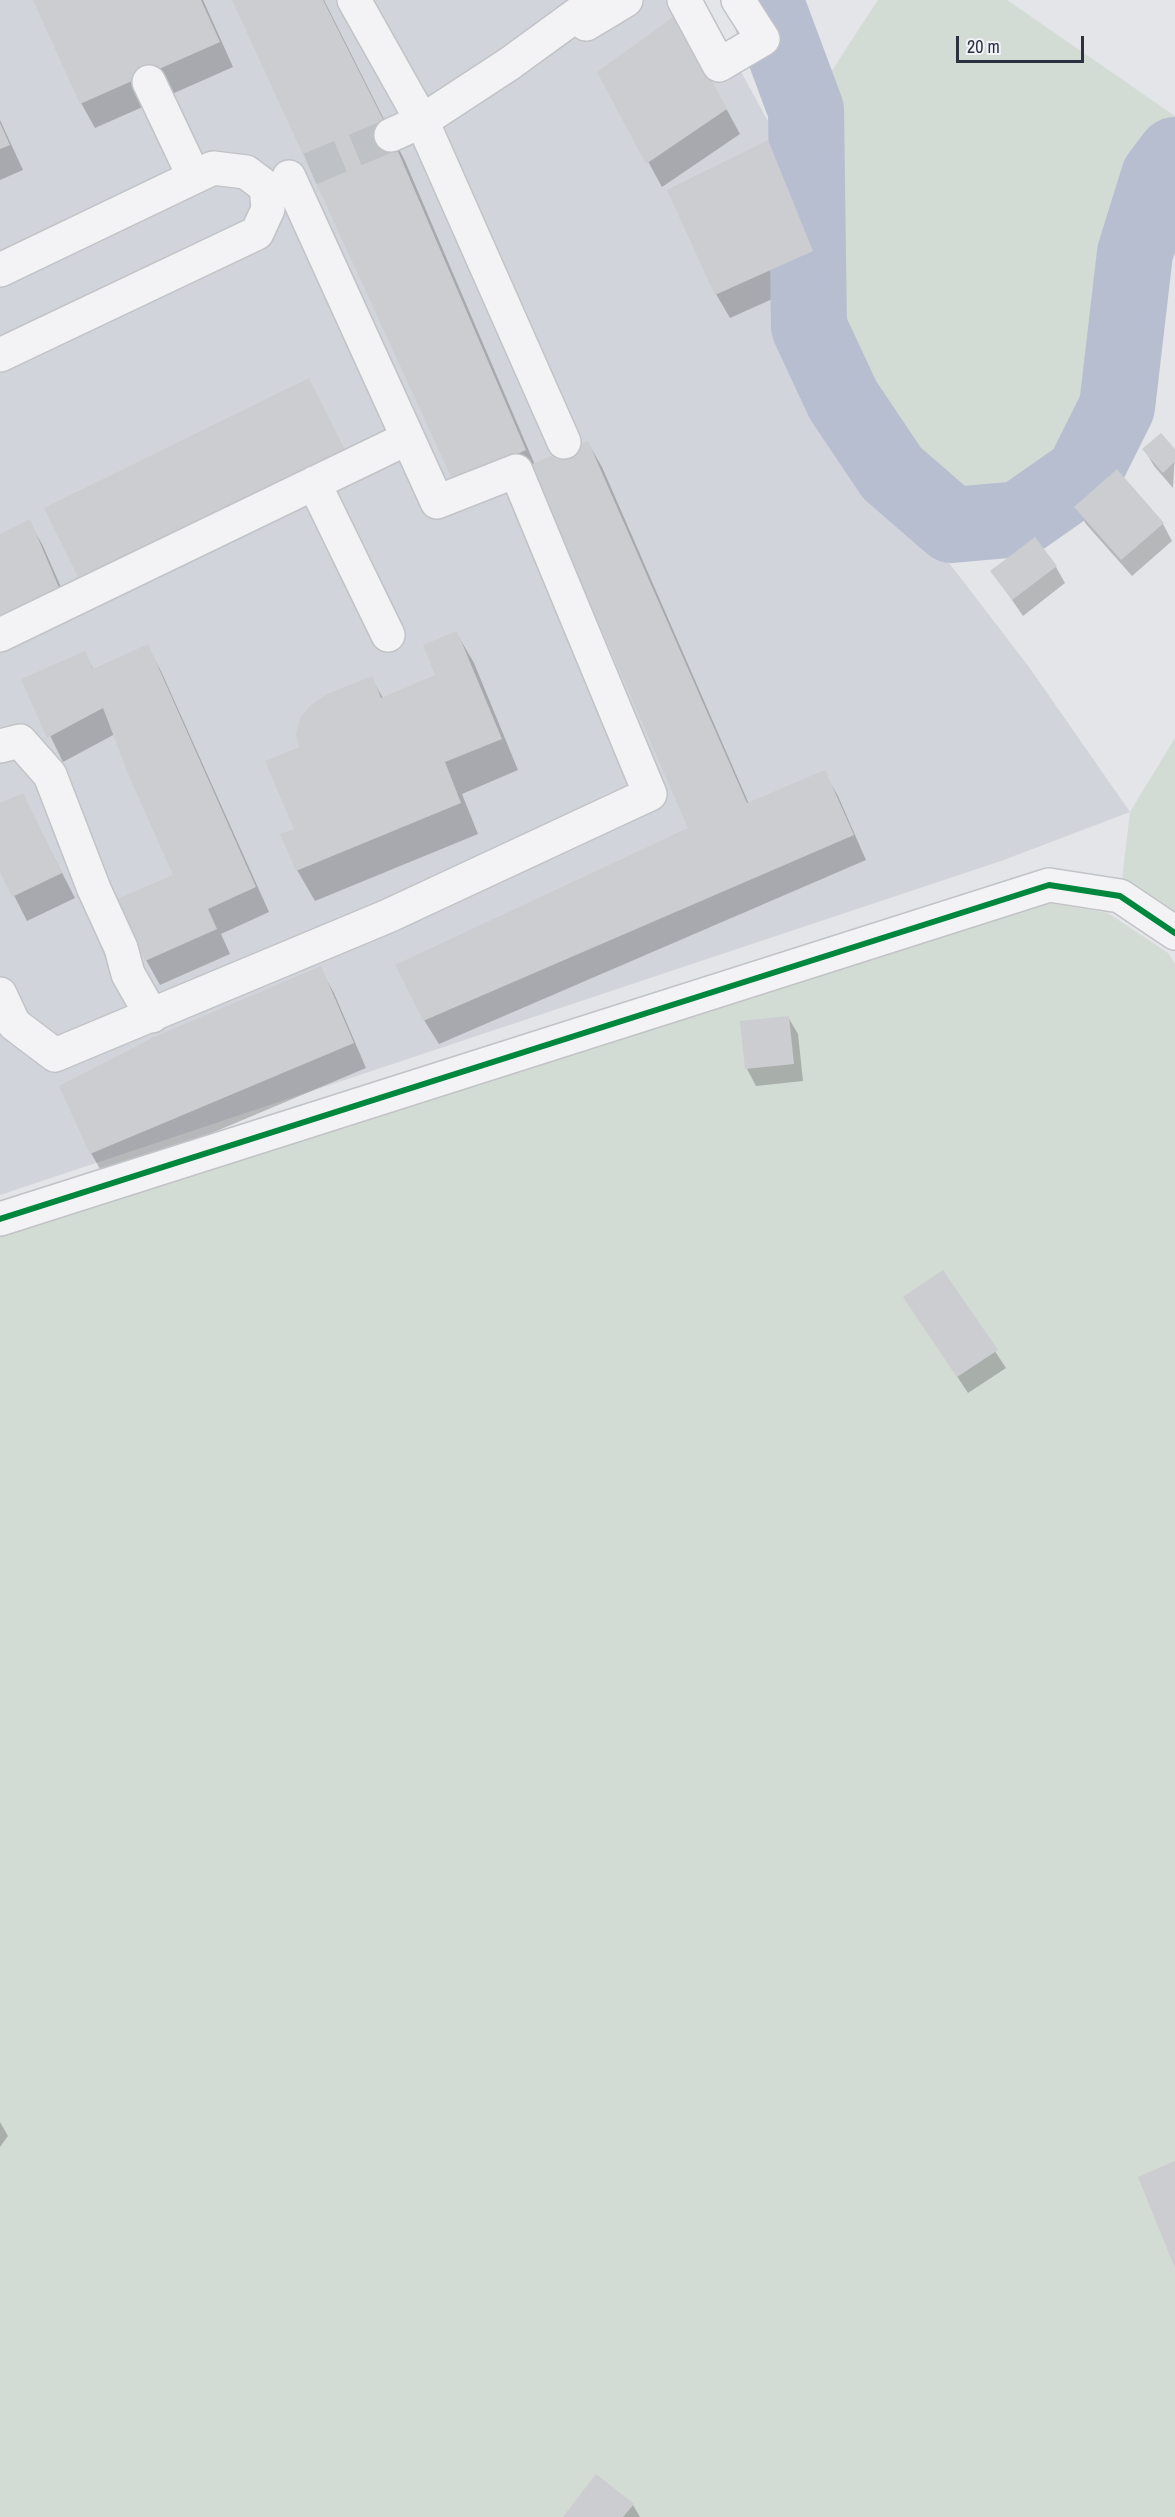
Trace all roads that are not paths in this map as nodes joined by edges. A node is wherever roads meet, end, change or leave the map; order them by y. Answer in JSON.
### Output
{"nodes":[{"id":1,"x":354,"y":0,"type":"edge"},
{"id":2,"x":626,"y":0,"type":"edge"},
{"id":3,"x":684,"y":0,"type":"edge"},
{"id":4,"x":738,"y":0,"type":"edge"},
{"id":5,"x":588,"y":7,"type":"edge"},
{"id":6,"x":149,"y":82,"type":"dead end"},
{"id":7,"x":422,"y":121,"type":"junction"},
{"id":8,"x":391,"y":135,"type":"tunnel mouth"},
{"id":9,"x":194,"y":177,"type":"junction"},
{"id":10,"x":288,"y":178,"type":"junction"},
{"id":11,"x":0,"y":270,"type":"edge"},
{"id":12,"x":0,"y":355,"type":"edge"},
{"id":13,"x":408,"y":438,"type":"junction"},
{"id":14,"x":564,"y":442,"type":"dead end"},
{"id":15,"x":314,"y":483,"type":"junction"},
{"id":16,"x":0,"y":635,"type":"edge"},
{"id":17,"x":388,"y":635,"type":"dead end"},
{"id":18,"x":0,"y":746,"type":"edge"},
{"id":19,"x":1175,"y":933,"type":"edge"},
{"id":20,"x":0,"y":994,"type":"edge"},
{"id":21,"x":152,"y":1016,"type":"junction"},
{"id":22,"x":0,"y":1219,"type":"edge"}],
"edges":[{"from":1,"to":7,"type":"street"},
{"from":2,"to":5,"type":"street"},
{"from":3,"to":4,"type":"street"},
{"from":5,"to":7,"type":"street"},
{"from":6,"to":9,"type":"street"},
{"from":7,"to":8,"type":"street"},
{"from":7,"to":14,"type":"street"},
{"from":9,"to":10,"type":"street"},
{"from":9,"to":11,"type":"street"},
{"from":10,"to":12,"type":"street"},
{"from":10,"to":13,"type":"street"},
{"from":13,"to":15,"type":"street"},
{"from":13,"to":21,"type":"street"},
{"from":15,"to":16,"type":"street"},
{"from":15,"to":17,"type":"street"},
{"from":18,"to":21,"type":"street"},
{"from":19,"to":22,"type":"street"},
{"from":20,"to":21,"type":"street"}]}
